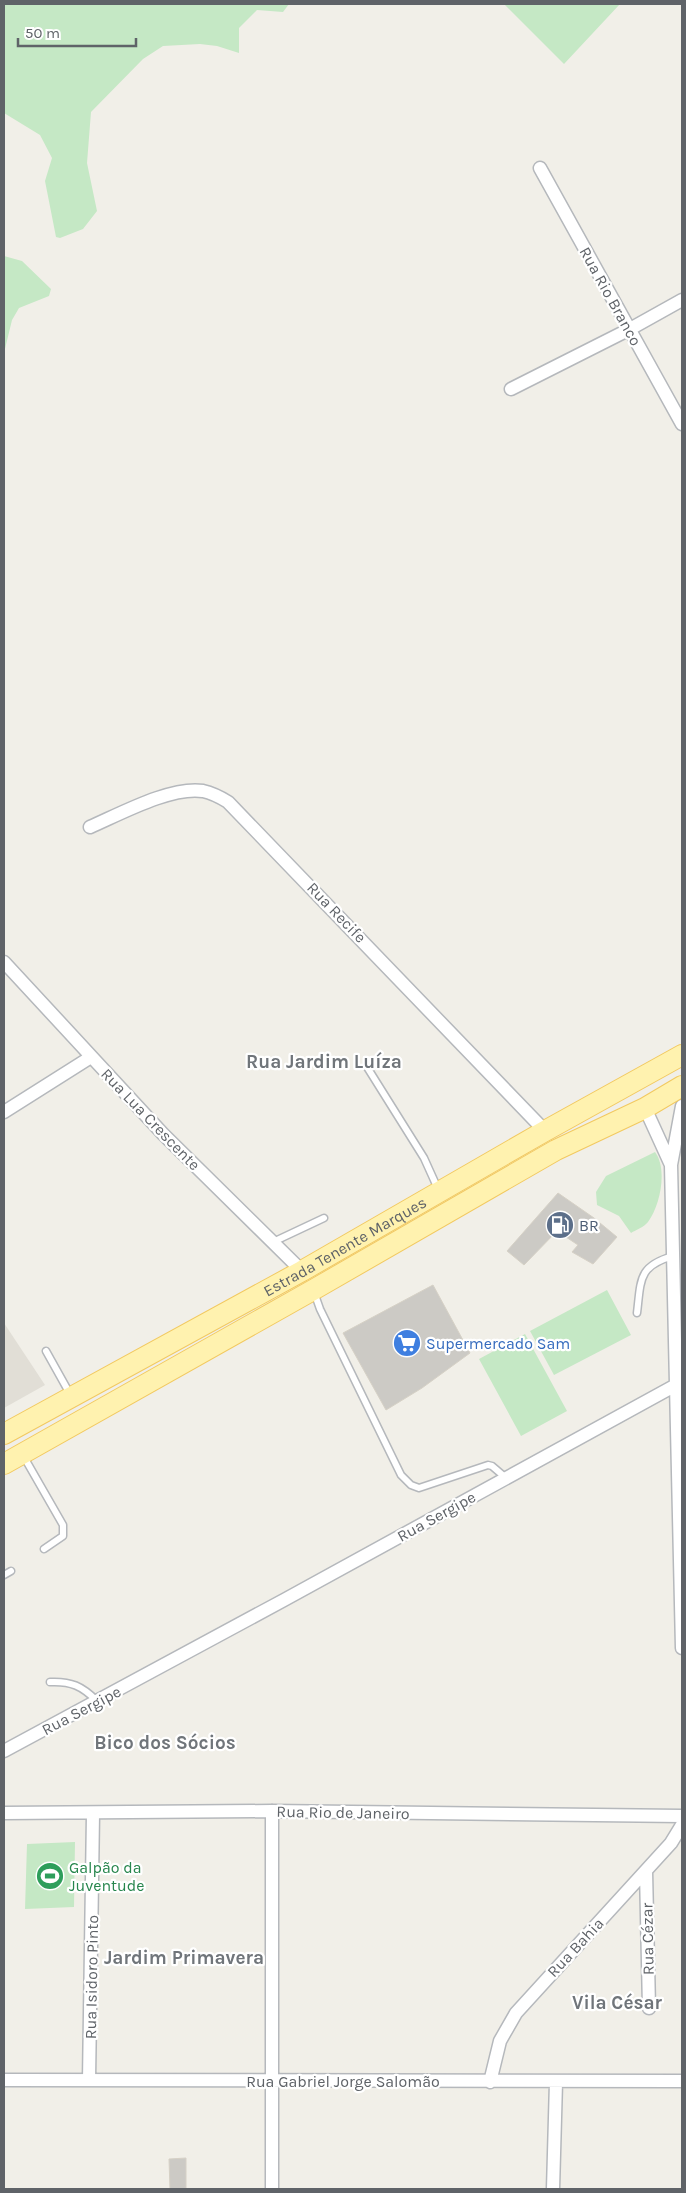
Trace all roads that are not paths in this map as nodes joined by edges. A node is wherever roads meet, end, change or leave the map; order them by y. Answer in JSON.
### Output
{"nodes":[{"id":1,"x":540,"y":168,"type":"dead end"},
{"id":2,"x":682,"y":300,"type":"edge"},
{"id":3,"x":630,"y":329,"type":"junction"},
{"id":4,"x":511,"y":389,"type":"dead end"},
{"id":5,"x":682,"y":424,"type":"edge"},
{"id":6,"x":90,"y":827,"type":"dead end"},
{"id":7,"x":4,"y":962,"type":"edge"},
{"id":8,"x":682,"y":1055,"type":"edge"},
{"id":9,"x":91,"y":1057,"type":"junction"},
{"id":10,"x":367,"y":1067,"type":"dead end"},
{"id":11,"x":682,"y":1086,"type":"edge"},
{"id":12,"x":682,"y":1106,"type":"edge"},
{"id":13,"x":645,"y":1108,"type":"junction"},
{"id":14,"x":4,"y":1112,"type":"edge"},
{"id":15,"x":545,"y":1131,"type":"junction"},
{"id":16,"x":670,"y":1165,"type":"junction"},
{"id":17,"x":439,"y":1192,"type":"junction"},
{"id":18,"x":324,"y":1218,"type":"dead end"},
{"id":19,"x":272,"y":1242,"type":"junction"},
{"id":20,"x":673,"y":1256,"type":"junction"},
{"id":21,"x":302,"y":1271,"type":"junction"},
{"id":22,"x":678,"y":1282,"type":"edge"},
{"id":23,"x":313,"y":1290,"type":"junction"},
{"id":24,"x":637,"y":1312,"type":"dead end"},
{"id":25,"x":46,"y":1351,"type":"dead end"},
{"id":26,"x":676,"y":1385,"type":"junction"},
{"id":27,"x":71,"y":1395,"type":"junction"},
{"id":28,"x":4,"y":1434,"type":"edge"},
{"id":29,"x":22,"y":1454,"type":"junction"},
{"id":30,"x":4,"y":1464,"type":"edge"},
{"id":31,"x":506,"y":1478,"type":"junction"},
{"id":32,"x":44,"y":1549,"type":"dead end"},
{"id":33,"x":10,"y":1571,"type":"dead end"},
{"id":34,"x":4,"y":1576,"type":"edge"},
{"id":35,"x":682,"y":1648,"type":"edge"},
{"id":36,"x":50,"y":1682,"type":"dead end"},
{"id":37,"x":97,"y":1701,"type":"junction"},
{"id":38,"x":4,"y":1751,"type":"edge"},
{"id":39,"x":272,"y":1811,"type":"junction"},
{"id":40,"x":4,"y":1813,"type":"edge"},
{"id":41,"x":94,"y":1814,"type":"junction"},
{"id":42,"x":682,"y":1816,"type":"edge"},
{"id":43,"x":682,"y":1825,"type":"edge"},
{"id":44,"x":646,"y":1871,"type":"junction"},
{"id":45,"x":649,"y":2008,"type":"dead end"},
{"id":46,"x":4,"y":2080,"type":"edge"},
{"id":47,"x":89,"y":2080,"type":"junction"},
{"id":48,"x":271,"y":2081,"type":"junction"},
{"id":49,"x":490,"y":2082,"type":"junction"},
{"id":50,"x":556,"y":2082,"type":"junction"},
{"id":51,"x":681,"y":2082,"type":"edge"},
{"id":52,"x":272,"y":2189,"type":"edge"},
{"id":53,"x":553,"y":2189,"type":"edge"}],
"edges":[{"from":1,"to":3,"type":"street","name":"Rua Rio Branco"},
{"from":2,"to":3,"type":"street"},
{"from":3,"to":4,"type":"street"},
{"from":3,"to":5,"type":"street","name":"Rua Rio Branco"},
{"from":6,"to":15,"type":"street","name":"Rua Recife"},
{"from":7,"to":9,"type":"street","name":"Rua Lua Crescente"},
{"from":8,"to":13,"type":"main road"},
{"from":8,"to":15,"type":"main road","name":"Estrada Tenente Marques"},
{"from":9,"to":14,"type":"street"},
{"from":9,"to":19,"type":"street","name":"Rua Lua Crescente"},
{"from":10,"to":17,"type":"lane"},
{"from":11,"to":13,"type":"main road","name":"Estrada Tenente Marques"},
{"from":12,"to":16,"type":"street"},
{"from":13,"to":16,"type":"street"},
{"from":13,"to":23,"type":"main road","name":"Estrada Tenente Marques"},
{"from":15,"to":17,"type":"main road","name":"Estrada Tenente Marques"},
{"from":16,"to":20,"type":"street"},
{"from":17,"to":21,"type":"main road","name":"Estrada Tenente Marques"},
{"from":18,"to":19,"type":"lane"},
{"from":19,"to":21,"type":"street","name":"Rua Lua Crescente"},
{"from":20,"to":22,"type":"street"},
{"from":20,"to":24,"type":"lane"},
{"from":21,"to":27,"type":"main road","name":"Estrada Tenente Marques"},
{"from":22,"to":26,"type":"street"},
{"from":23,"to":29,"type":"main road","name":"Estrada Tenente Marques"},
{"from":23,"to":31,"type":"lane"},
{"from":25,"to":27,"type":"lane"},
{"from":26,"to":31,"type":"street","name":"Rua Sergipe"},
{"from":26,"to":35,"type":"street"},
{"from":27,"to":28,"type":"main road","name":"Estrada Tenente Marques"},
{"from":29,"to":30,"type":"main road","name":"Estrada Tenente Marques"},
{"from":29,"to":32,"type":"lane"},
{"from":31,"to":37,"type":"street","name":"Rua Sergipe"},
{"from":33,"to":34,"type":"lane"},
{"from":36,"to":37,"type":"lane"},
{"from":37,"to":38,"type":"street","name":"Rua Sergipe"},
{"from":39,"to":41,"type":"street","name":"Rua Rio de Janeiro"},
{"from":39,"to":42,"type":"street","name":"Rua Rio de Janeiro"},
{"from":39,"to":48,"type":"street"},
{"from":40,"to":41,"type":"street","name":"Rua Rio de Janeiro"},
{"from":41,"to":47,"type":"street","name":"Rua Isidoro Pinto"},
{"from":43,"to":44,"type":"street","name":"Rua Bahia"},
{"from":44,"to":45,"type":"street","name":"Rua Cézar"},
{"from":44,"to":49,"type":"street","name":"Rua Bahia"},
{"from":46,"to":47,"type":"street","name":"Rua Gabriel Jorge Salomão"},
{"from":47,"to":48,"type":"street","name":"Rua Gabriel Jorge Salomão"},
{"from":48,"to":49,"type":"street","name":"Rua Gabriel Jorge Salomão"},
{"from":48,"to":52,"type":"street"},
{"from":49,"to":50,"type":"street","name":"Rua Gabriel Jorge Salomão"},
{"from":50,"to":51,"type":"street","name":"Rua Gabriel Jorge Salomão"},
{"from":50,"to":53,"type":"street"}]}
